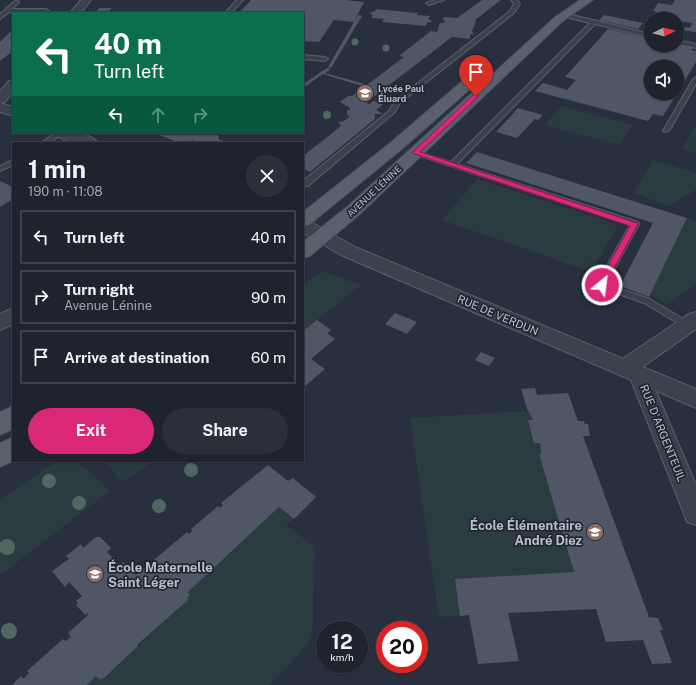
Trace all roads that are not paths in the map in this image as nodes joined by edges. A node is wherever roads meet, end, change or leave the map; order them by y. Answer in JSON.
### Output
{"nodes":[{"id":1,"x":86,"y":0,"type":"edge"},
{"id":2,"x":240,"y":0,"type":"edge"},
{"id":3,"x":441,"y":0,"type":"edge"},
{"id":4,"x":514,"y":0,"type":"edge"},
{"id":5,"x":570,"y":0,"type":"edge"},
{"id":6,"x":588,"y":0,"type":"edge"},
{"id":7,"x":16,"y":2,"type":"dead end"},
{"id":8,"x":429,"y":3,"type":"dead end"},
{"id":9,"x":7,"y":10,"type":"junction"},
{"id":10,"x":46,"y":11,"type":"dead end"},
{"id":11,"x":76,"y":12,"type":"edge"},
{"id":12,"x":229,"y":12,"type":"edge"},
{"id":13,"x":564,"y":15,"type":"junction"},
{"id":14,"x":0,"y":17,"type":"edge"},
{"id":15,"x":593,"y":23,"type":"junction"},
{"id":16,"x":644,"y":34,"type":"edge"},
{"id":17,"x":684,"y":43,"type":"edge"},
{"id":18,"x":696,"y":46,"type":"edge"},
{"id":19,"x":304,"y":57,"type":"edge"},
{"id":20,"x":325,"y":58,"type":"dead end"},
{"id":21,"x":696,"y":79,"type":"edge"},
{"id":22,"x":12,"y":85,"type":"edge"},
{"id":23,"x":0,"y":99,"type":"edge"},
{"id":24,"x":0,"y":106,"type":"edge"},
{"id":25,"x":12,"y":112,"type":"edge"},
{"id":26,"x":666,"y":131,"type":"dead end"},
{"id":27,"x":59,"y":134,"type":"edge"},
{"id":28,"x":64,"y":134,"type":"edge"},
{"id":29,"x":47,"y":142,"type":"edge"},
{"id":30,"x":87,"y":142,"type":"edge"},
{"id":31,"x":415,"y":153,"type":"junction"},
{"id":32,"x":12,"y":163,"type":"edge"},
{"id":33,"x":452,"y":165,"type":"junction"},
{"id":34,"x":0,"y":169,"type":"edge"},
{"id":35,"x":304,"y":184,"type":"edge"},
{"id":36,"x":304,"y":220,"type":"edge"},
{"id":37,"x":304,"y":226,"type":"edge"},
{"id":38,"x":324,"y":236,"type":"junction"},
{"id":39,"x":304,"y":251,"type":"edge"},
{"id":40,"x":12,"y":316,"type":"edge"},
{"id":41,"x":692,"y":322,"type":"edge"},
{"id":42,"x":0,"y":323,"type":"edge"},
{"id":43,"x":632,"y":371,"type":"junction"},
{"id":44,"x":696,"y":399,"type":"edge"},
{"id":45,"x":12,"y":417,"type":"edge"},
{"id":46,"x":0,"y":425,"type":"edge"},
{"id":47,"x":12,"y":449,"type":"edge"},
{"id":48,"x":0,"y":456,"type":"edge"},
{"id":49,"x":696,"y":514,"type":"edge"}],
"edges":[{"from":1,"to":11,"type":"street"},
{"from":2,"to":12,"type":"lane"},
{"from":3,"to":8,"type":"lane"},
{"from":4,"to":35,"type":"lane"},
{"from":5,"to":36,"type":"main road","name":"AVENUE LÉNINE"},
{"from":6,"to":13,"type":"main road","name":"AVENUE LÉNINE"},
{"from":7,"to":9,"type":"lane"},
{"from":9,"to":10,"type":"lane"},
{"from":9,"to":14,"type":"lane"},
{"from":13,"to":15,"type":"lane"},
{"from":13,"to":31,"type":"main road","name":"AVENUE LÉNINE"},
{"from":15,"to":16,"type":"lane"},
{"from":15,"to":33,"type":"lane"},
{"from":17,"to":18,"type":"lane"},
{"from":19,"to":20,"type":"lane"},
{"from":21,"to":26,"type":"lane"},
{"from":22,"to":23,"type":"street"},
{"from":24,"to":25,"type":"street"},
{"from":27,"to":29,"type":"lane"},
{"from":28,"to":30,"type":"street"},
{"from":31,"to":33,"type":"lane"},
{"from":31,"to":38,"type":"main road","name":"AVENUE LÉNINE"},
{"from":32,"to":34,"type":"lane"},
{"from":33,"to":41,"type":"lane"},
{"from":37,"to":38,"type":"street","name":"RUE DE VERDUN"},
{"from":38,"to":39,"type":"main road","name":"AVENUE LÉNINE"},
{"from":38,"to":43,"type":"street","name":"RUE DE VERDUN"},
{"from":40,"to":42,"type":"street"},
{"from":41,"to":43,"type":"street"},
{"from":43,"to":44,"type":"street","name":"RUE DE VERDUN"},
{"from":43,"to":49,"type":"street","name":"RUE D'ARGENTEUIL"},
{"from":45,"to":46,"type":"main road"},
{"from":47,"to":48,"type":"main road"}]}
